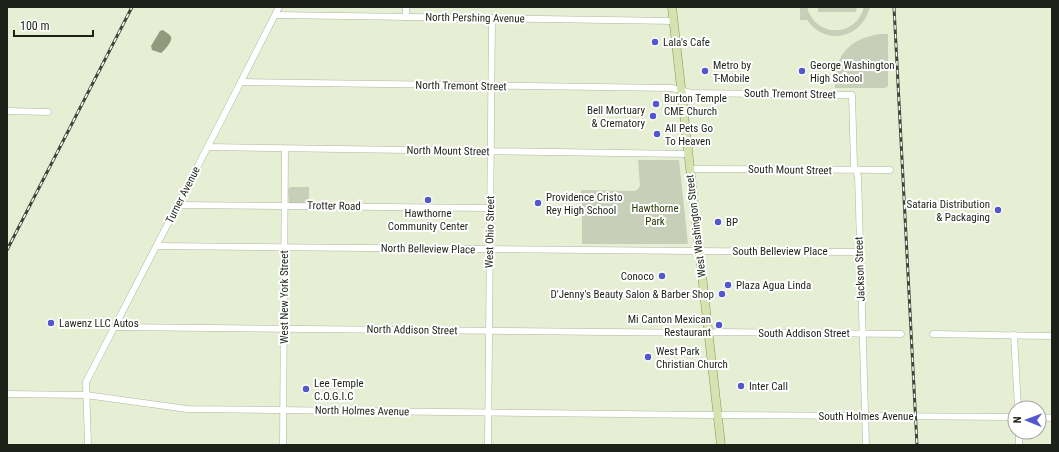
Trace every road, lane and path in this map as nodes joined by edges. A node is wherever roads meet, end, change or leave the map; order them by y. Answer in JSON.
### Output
{"nodes":[{"id":1,"x":279,"y":7,"type":"edge"},
{"id":2,"x":406,"y":7,"type":"edge"},
{"id":3,"x":672,"y":7,"type":"edge"},
{"id":4,"x":276,"y":15,"type":"junction"},
{"id":5,"x":406,"y":17,"type":"junction"},
{"id":6,"x":492,"y":18,"type":"junction"},
{"id":7,"x":674,"y":21,"type":"junction"},
{"id":8,"x":241,"y":82,"type":"junction"},
{"id":9,"x":491,"y":86,"type":"junction"},
{"id":10,"x":682,"y":91,"type":"junction"},
{"id":11,"x":852,"y":95,"type":"joint"},
{"id":12,"x":7,"y":111,"type":"edge"},
{"id":13,"x":48,"y":112,"type":"dead end"},
{"id":14,"x":208,"y":147,"type":"junction"},
{"id":15,"x":285,"y":148,"type":"junction"},
{"id":16,"x":491,"y":152,"type":"junction"},
{"id":17,"x":688,"y":154,"type":"junction"},
{"id":18,"x":690,"y":169,"type":"junction"},
{"id":19,"x":856,"y":170,"type":"junction"},
{"id":20,"x":890,"y":170,"type":"dead end"},
{"id":21,"x":178,"y":205,"type":"junction"},
{"id":22,"x":285,"y":206,"type":"junction"},
{"id":23,"x":490,"y":208,"type":"junction"},
{"id":24,"x":157,"y":246,"type":"junction"},
{"id":25,"x":284,"y":247,"type":"junction"},
{"id":26,"x":490,"y":249,"type":"junction"},
{"id":27,"x":699,"y":251,"type":"junction"},
{"id":28,"x":860,"y":252,"type":"junction"},
{"id":29,"x":115,"y":327,"type":"junction"},
{"id":30,"x":284,"y":328,"type":"junction"},
{"id":31,"x":489,"y":331,"type":"junction"},
{"id":32,"x":708,"y":333,"type":"junction"},
{"id":33,"x":862,"y":333,"type":"junction"},
{"id":34,"x":901,"y":334,"type":"dead end"},
{"id":35,"x":933,"y":334,"type":"dead end"},
{"id":36,"x":1014,"y":335,"type":"junction"},
{"id":37,"x":1052,"y":336,"type":"edge"},
{"id":38,"x":7,"y":394,"type":"edge"},
{"id":39,"x":86,"y":395,"type":"junction"},
{"id":40,"x":1018,"y":400,"type":"edge"},
{"id":41,"x":283,"y":410,"type":"junction"},
{"id":42,"x":488,"y":412,"type":"junction"},
{"id":43,"x":717,"y":415,"type":"junction"},
{"id":44,"x":865,"y":415,"type":"junction"},
{"id":45,"x":1007,"y":417,"type":"edge"},
{"id":46,"x":88,"y":445,"type":"edge"},
{"id":47,"x":283,"y":445,"type":"edge"},
{"id":48,"x":488,"y":445,"type":"edge"},
{"id":49,"x":721,"y":445,"type":"edge"},
{"id":50,"x":866,"y":445,"type":"edge"}],
"edges":[{"from":1,"to":4,"type":"street","name":"Turner Avenue"},
{"from":2,"to":5,"type":"street"},
{"from":3,"to":7,"type":"main road","name":"West Washington Street"},
{"from":4,"to":5,"type":"street","name":"North Pershing Avenue"},
{"from":4,"to":8,"type":"street","name":"Turner Avenue"},
{"from":5,"to":6,"type":"street","name":"North Pershing Avenue"},
{"from":6,"to":7,"type":"street","name":"North Pershing Avenue"},
{"from":6,"to":9,"type":"street","name":"West Ohio Street"},
{"from":7,"to":10,"type":"main road","name":"West Washington Street"},
{"from":8,"to":9,"type":"street","name":"North Tremont Street"},
{"from":8,"to":14,"type":"street","name":"Turner Avenue"},
{"from":9,"to":10,"type":"street","name":"North Tremont Street"},
{"from":9,"to":16,"type":"street","name":"West Ohio Street"},
{"from":10,"to":11,"type":"street","name":"South Tremont Street"},
{"from":10,"to":17,"type":"main road","name":"West Washington Street"},
{"from":11,"to":19,"type":"street","name":"Jackson Street"},
{"from":12,"to":13,"type":"street"},
{"from":14,"to":15,"type":"street","name":"North Mount Street"},
{"from":14,"to":21,"type":"street","name":"Turner Avenue"},
{"from":15,"to":16,"type":"street","name":"North Mount Street"},
{"from":15,"to":22,"type":"street","name":"West New York Street"},
{"from":16,"to":17,"type":"street","name":"North Mount Street"},
{"from":16,"to":23,"type":"street","name":"West Ohio Street"},
{"from":17,"to":18,"type":"main road","name":"West Washington Street"},
{"from":18,"to":19,"type":"street","name":"South Mount Street"},
{"from":18,"to":27,"type":"main road","name":"West Washington Street"},
{"from":19,"to":20,"type":"street","name":"South Mount Street"},
{"from":19,"to":28,"type":"street","name":"Jackson Street"},
{"from":21,"to":22,"type":"street","name":"Trotter Road"},
{"from":21,"to":24,"type":"street","name":"Turner Avenue"},
{"from":22,"to":23,"type":"street","name":"Trotter Road"},
{"from":22,"to":25,"type":"street","name":"West New York Street"},
{"from":23,"to":26,"type":"street","name":"West Ohio Street"},
{"from":24,"to":25,"type":"street","name":"North Belleview Place"},
{"from":24,"to":29,"type":"street","name":"Turner Avenue"},
{"from":25,"to":26,"type":"street","name":"North Belleview Place"},
{"from":25,"to":30,"type":"street","name":"West New York Street"},
{"from":26,"to":27,"type":"street","name":"North Belleview Place"},
{"from":26,"to":31,"type":"street","name":"West Ohio Street"},
{"from":27,"to":28,"type":"street","name":"South Belleview Place"},
{"from":27,"to":32,"type":"main road","name":"West Washington Street"},
{"from":28,"to":33,"type":"street","name":"Jackson Street"},
{"from":29,"to":30,"type":"street","name":"North Addison Street"},
{"from":29,"to":39,"type":"street","name":"Turner Avenue"},
{"from":30,"to":31,"type":"street","name":"North Addison Street"},
{"from":30,"to":41,"type":"street","name":"West New York Street"},
{"from":31,"to":32,"type":"street","name":"North Addison Street"},
{"from":31,"to":42,"type":"street","name":"West Ohio Street"},
{"from":32,"to":33,"type":"street","name":"South Addison Street"},
{"from":32,"to":43,"type":"main road","name":"West Washington Street"},
{"from":33,"to":34,"type":"street","name":"South Addison Street"},
{"from":33,"to":44,"type":"street","name":"Jackson Street"},
{"from":35,"to":36,"type":"street"},
{"from":36,"to":37,"type":"street"},
{"from":36,"to":40,"type":"street"},
{"from":38,"to":39,"type":"street","name":"North Holmes Avenue"},
{"from":39,"to":41,"type":"street","name":"North Holmes Avenue"},
{"from":39,"to":46,"type":"street"},
{"from":41,"to":42,"type":"street","name":"North Holmes Avenue"},
{"from":41,"to":47,"type":"street","name":"West New York Street"},
{"from":42,"to":43,"type":"street","name":"North Holmes Avenue"},
{"from":42,"to":48,"type":"street","name":"West Ohio Street"},
{"from":43,"to":44,"type":"street","name":"South Holmes Avenue"},
{"from":43,"to":49,"type":"main road","name":"West Washington Street"},
{"from":44,"to":45,"type":"street","name":"South Holmes Avenue"},
{"from":44,"to":50,"type":"street","name":"Jackson Street"}]}
